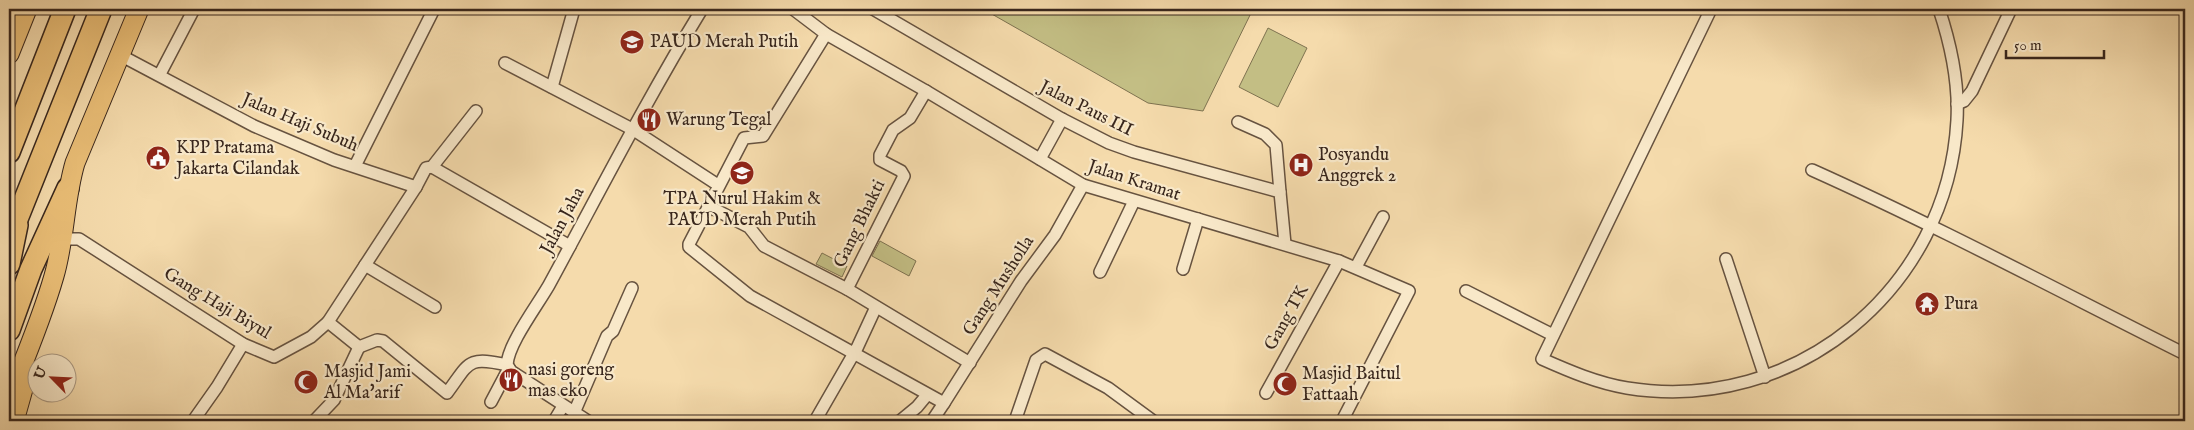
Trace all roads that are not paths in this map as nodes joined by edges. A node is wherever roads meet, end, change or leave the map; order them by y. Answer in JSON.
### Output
{"nodes":[{"id":1,"x":27,"y":9,"type":"edge"},
{"id":2,"x":65,"y":9,"type":"edge"},
{"id":3,"x":101,"y":9,"type":"edge"},
{"id":4,"x":139,"y":9,"type":"edge"},
{"id":5,"x":194,"y":9,"type":"edge"},
{"id":6,"x":434,"y":9,"type":"edge"},
{"id":7,"x":574,"y":9,"type":"edge"},
{"id":8,"x":702,"y":9,"type":"edge"},
{"id":9,"x":793,"y":9,"type":"edge"},
{"id":10,"x":873,"y":9,"type":"edge"},
{"id":11,"x":1712,"y":9,"type":"edge"},
{"id":12,"x":1939,"y":9,"type":"edge"},
{"id":13,"x":2011,"y":9,"type":"edge"},
{"id":14,"x":826,"y":34,"type":"junction"},
{"id":15,"x":9,"y":54,"type":"edge"},
{"id":16,"x":120,"y":55,"type":"junction"},
{"id":17,"x":505,"y":63,"type":"dead end"},
{"id":18,"x":160,"y":74,"type":"junction"},
{"id":19,"x":552,"y":87,"type":"junction"},
{"id":20,"x":926,"y":90,"type":"junction"},
{"id":21,"x":1957,"y":104,"type":"junction"},
{"id":22,"x":476,"y":111,"type":"dead end"},
{"id":23,"x":1062,"y":118,"type":"junction"},
{"id":24,"x":1238,"y":122,"type":"dead end"},
{"id":25,"x":632,"y":130,"type":"junction"},
{"id":26,"x":9,"y":152,"type":"edge"},
{"id":27,"x":1040,"y":159,"type":"junction"},
{"id":28,"x":355,"y":166,"type":"junction"},
{"id":29,"x":432,"y":167,"type":"junction"},
{"id":30,"x":1812,"y":170,"type":"dead end"},
{"id":31,"x":718,"y":185,"type":"junction"},
{"id":32,"x":1083,"y":185,"type":"junction"},
{"id":33,"x":416,"y":187,"type":"junction"},
{"id":34,"x":68,"y":188,"type":"junction"},
{"id":35,"x":1280,"y":192,"type":"junction"},
{"id":36,"x":1134,"y":201,"type":"junction"},
{"id":37,"x":708,"y":206,"type":"junction"},
{"id":38,"x":19,"y":213,"type":"junction"},
{"id":39,"x":1382,"y":217,"type":"dead end"},
{"id":40,"x":1198,"y":220,"type":"junction"},
{"id":41,"x":1932,"y":226,"type":"junction"},
{"id":42,"x":9,"y":239,"type":"edge"},
{"id":43,"x":63,"y":239,"type":"junction"},
{"id":44,"x":1285,"y":244,"type":"junction"},
{"id":45,"x":570,"y":246,"type":"junction"},
{"id":46,"x":1726,"y":259,"type":"dead end"},
{"id":47,"x":1339,"y":261,"type":"junction"},
{"id":48,"x":9,"y":264,"type":"edge"},
{"id":49,"x":365,"y":265,"type":"junction"},
{"id":50,"x":1356,"y":267,"type":"junction"},
{"id":51,"x":1184,"y":269,"type":"dead end"},
{"id":52,"x":1100,"y":272,"type":"dead end"},
{"id":53,"x":632,"y":288,"type":"dead end"},
{"id":54,"x":847,"y":289,"type":"junction"},
{"id":55,"x":1466,"y":291,"type":"dead end"},
{"id":56,"x":876,"y":306,"type":"junction"},
{"id":57,"x":435,"y":307,"type":"dead end"},
{"id":58,"x":328,"y":322,"type":"junction"},
{"id":59,"x":9,"y":330,"type":"edge"},
{"id":60,"x":35,"y":332,"type":"junction"},
{"id":61,"x":1553,"y":335,"type":"junction"},
{"id":62,"x":243,"y":344,"type":"junction"},
{"id":63,"x":358,"y":347,"type":"junction"},
{"id":64,"x":853,"y":354,"type":"junction"},
{"id":65,"x":2185,"y":354,"type":"edge"},
{"id":66,"x":970,"y":363,"type":"junction"},
{"id":67,"x":508,"y":367,"type":"junction"},
{"id":68,"x":1765,"y":377,"type":"junction"},
{"id":69,"x":1266,"y":393,"type":"dead end"},
{"id":70,"x":927,"y":394,"type":"junction"},
{"id":71,"x":9,"y":398,"type":"edge"},
{"id":72,"x":491,"y":402,"type":"dead end"},
{"id":73,"x":942,"y":402,"type":"junction"},
{"id":74,"x":563,"y":406,"type":"junction"},
{"id":75,"x":574,"y":413,"type":"junction"},
{"id":76,"x":14,"y":421,"type":"edge"},
{"id":77,"x":192,"y":421,"type":"edge"},
{"id":78,"x":314,"y":421,"type":"edge"},
{"id":79,"x":554,"y":421,"type":"edge"},
{"id":80,"x":588,"y":421,"type":"edge"},
{"id":81,"x":815,"y":421,"type":"edge"},
{"id":82,"x":900,"y":421,"type":"edge"},
{"id":83,"x":932,"y":421,"type":"edge"},
{"id":84,"x":1015,"y":421,"type":"edge"},
{"id":85,"x":1153,"y":421,"type":"edge"},
{"id":86,"x":1342,"y":421,"type":"edge"}],
"edges":[{"from":1,"to":15,"type":"highway"},
{"from":2,"to":26,"type":"highway"},
{"from":3,"to":38,"type":"highway"},
{"from":4,"to":16,"type":"highway"},
{"from":5,"to":18,"type":"street"},
{"from":6,"to":28,"type":"street"},
{"from":7,"to":19,"type":"street"},
{"from":8,"to":25,"type":"street","name":"Jalan Jaha"},
{"from":9,"to":14,"type":"street","name":"Jalan Kramat"},
{"from":10,"to":23,"type":"street","name":"Jalan Paus III"},
{"from":11,"to":61,"type":"street"},
{"from":12,"to":21,"type":"street"},
{"from":13,"to":21,"type":"street"},
{"from":14,"to":20,"type":"street","name":"Jalan Kramat"},
{"from":14,"to":31,"type":"street"},
{"from":16,"to":18,"type":"street","name":"Jalan Haji Subuh"},
{"from":16,"to":34,"type":"highway"},
{"from":17,"to":19,"type":"street"},
{"from":18,"to":28,"type":"street","name":"Jalan Haji Subuh"},
{"from":19,"to":25,"type":"street"},
{"from":20,"to":27,"type":"street","name":"Jalan Kramat"},
{"from":20,"to":54,"type":"street","name":"Gang Bhakti"},
{"from":21,"to":41,"type":"street"},
{"from":22,"to":29,"type":"street"},
{"from":23,"to":27,"type":"street"},
{"from":23,"to":35,"type":"street","name":"Jalan Paus III"},
{"from":24,"to":35,"type":"street"},
{"from":25,"to":31,"type":"street"},
{"from":25,"to":45,"type":"street","name":"Jalan Jaha"},
{"from":27,"to":32,"type":"street","name":"Jalan Kramat"},
{"from":28,"to":33,"type":"street","name":"Jalan Haji Subuh"},
{"from":29,"to":33,"type":"street"},
{"from":29,"to":45,"type":"street"},
{"from":30,"to":41,"type":"street"},
{"from":31,"to":37,"type":"street"},
{"from":32,"to":36,"type":"street","name":"Jalan Kramat"},
{"from":32,"to":66,"type":"street","name":"Gang Musholla"},
{"from":33,"to":49,"type":"street"},
{"from":34,"to":43,"type":"highway"},
{"from":34,"to":59,"type":"highway"},
{"from":35,"to":44,"type":"street"},
{"from":36,"to":40,"type":"street","name":"Jalan Kramat"},
{"from":36,"to":52,"type":"street"},
{"from":37,"to":54,"type":"street"},
{"from":37,"to":64,"type":"street"},
{"from":38,"to":42,"type":"highway"},
{"from":38,"to":48,"type":"highway"},
{"from":39,"to":50,"type":"street"},
{"from":40,"to":44,"type":"street","name":"Jalan Kramat"},
{"from":40,"to":51,"type":"street"},
{"from":41,"to":65,"type":"street"},
{"from":41,"to":68,"type":"street"},
{"from":43,"to":60,"type":"highway"},
{"from":43,"to":62,"type":"street","name":"Gang Haji Biyul"},
{"from":44,"to":47,"type":"street","name":"Jalan Kramat"},
{"from":45,"to":67,"type":"street","name":"Jalan Jaha"},
{"from":46,"to":68,"type":"street"},
{"from":47,"to":50,"type":"street","name":"Jalan Kramat"},
{"from":47,"to":69,"type":"street","name":"Gang TK"},
{"from":49,"to":57,"type":"street"},
{"from":49,"to":58,"type":"street"},
{"from":50,"to":86,"type":"street","name":"Jalan Kramat"},
{"from":53,"to":75,"type":"street"},
{"from":54,"to":56,"type":"street","name":"Gang Bhakti"},
{"from":55,"to":61,"type":"street"},
{"from":56,"to":64,"type":"street"},
{"from":56,"to":66,"type":"street","name":"Gang Bhakti"},
{"from":58,"to":62,"type":"street","name":"Gang Haji Biyul"},
{"from":58,"to":63,"type":"street"},
{"from":60,"to":71,"type":"highway"},
{"from":60,"to":76,"type":"highway"},
{"from":61,"to":68,"type":"street"},
{"from":62,"to":77,"type":"street"},
{"from":63,"to":67,"type":"street"},
{"from":63,"to":78,"type":"street"},
{"from":64,"to":70,"type":"street"},
{"from":64,"to":81,"type":"street"},
{"from":66,"to":73,"type":"street","name":"Gang Musholla"},
{"from":67,"to":72,"type":"street","name":"Jalan Jaha"},
{"from":67,"to":74,"type":"street"},
{"from":70,"to":73,"type":"street"},
{"from":70,"to":82,"type":"street"},
{"from":73,"to":83,"type":"street","name":"Gang Musholla"},
{"from":74,"to":75,"type":"street"},
{"from":74,"to":79,"type":"street"},
{"from":75,"to":80,"type":"street"},
{"from":84,"to":85,"type":"street"}]}
